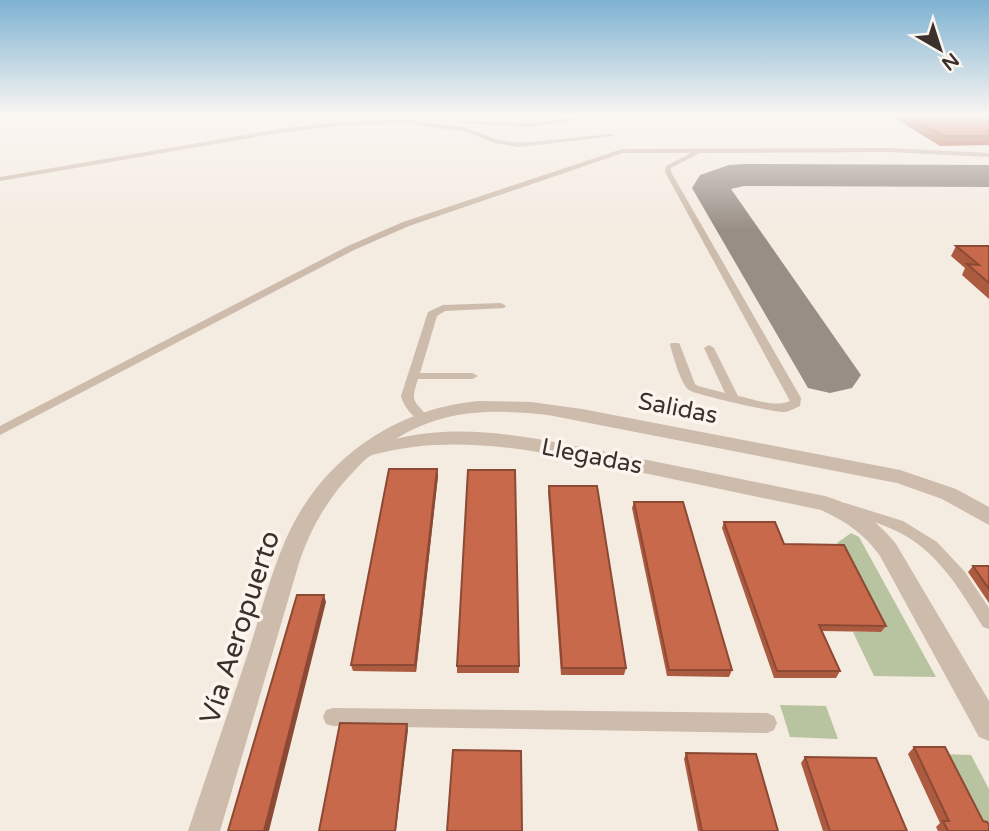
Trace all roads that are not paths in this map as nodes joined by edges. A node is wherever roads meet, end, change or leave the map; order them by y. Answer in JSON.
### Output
{"nodes":[{"id":1,"x":124,"y":153,"type":"edge"},
{"id":2,"x":152,"y":153,"type":"edge"},
{"id":3,"x":601,"y":153,"type":"edge"},
{"id":4,"x":694,"y":153,"type":"edge"},
{"id":5,"x":945,"y":153,"type":"edge"},
{"id":6,"x":989,"y":155,"type":"edge"},
{"id":7,"x":0,"y":173,"type":"edge"},
{"id":8,"x":0,"y":179,"type":"edge"},
{"id":9,"x":501,"y":306,"type":"dead end"},
{"id":10,"x":675,"y":345,"type":"dead end"},
{"id":11,"x":709,"y":348,"type":"dead end"},
{"id":12,"x":412,"y":376,"type":"junction"},
{"id":13,"x":472,"y":376,"type":"dead end"},
{"id":14,"x":734,"y":399,"type":"junction"},
{"id":15,"x":423,"y":418,"type":"junction"},
{"id":16,"x":0,"y":431,"type":"edge"},
{"id":17,"x":358,"y":457,"type":"junction"},
{"id":18,"x":825,"y":503,"type":"junction"},
{"id":19,"x":989,"y":517,"type":"edge"},
{"id":20,"x":989,"y":622,"type":"edge"},
{"id":21,"x":333,"y":718,"type":"dead end"},
{"id":22,"x":767,"y":723,"type":"dead end"},
{"id":23,"x":989,"y":727,"type":"edge"},
{"id":24,"x":204,"y":831,"type":"edge"}],
"edges":[{"from":1,"to":7,"type":"lane"},
{"from":2,"to":8,"type":"lane"},
{"from":3,"to":16,"type":"lane"},
{"from":4,"to":14,"type":"lane"},
{"from":5,"to":6,"type":"lane"},
{"from":9,"to":12,"type":"lane"},
{"from":10,"to":14,"type":"lane"},
{"from":11,"to":14,"type":"lane"},
{"from":12,"to":13,"type":"lane"},
{"from":12,"to":15,"type":"lane"},
{"from":15,"to":17,"type":"street","name":"Salidas"},
{"from":15,"to":19,"type":"street","name":"Salidas"},
{"from":17,"to":18,"type":"street","name":"Llegadas"},
{"from":17,"to":24,"type":"street","name":"Vía Aeropuerto"},
{"from":18,"to":20,"type":"lane","name":"Llegadas"},
{"from":18,"to":23,"type":"street","name":"Llegadas"},
{"from":21,"to":22,"type":"lane"}]}
